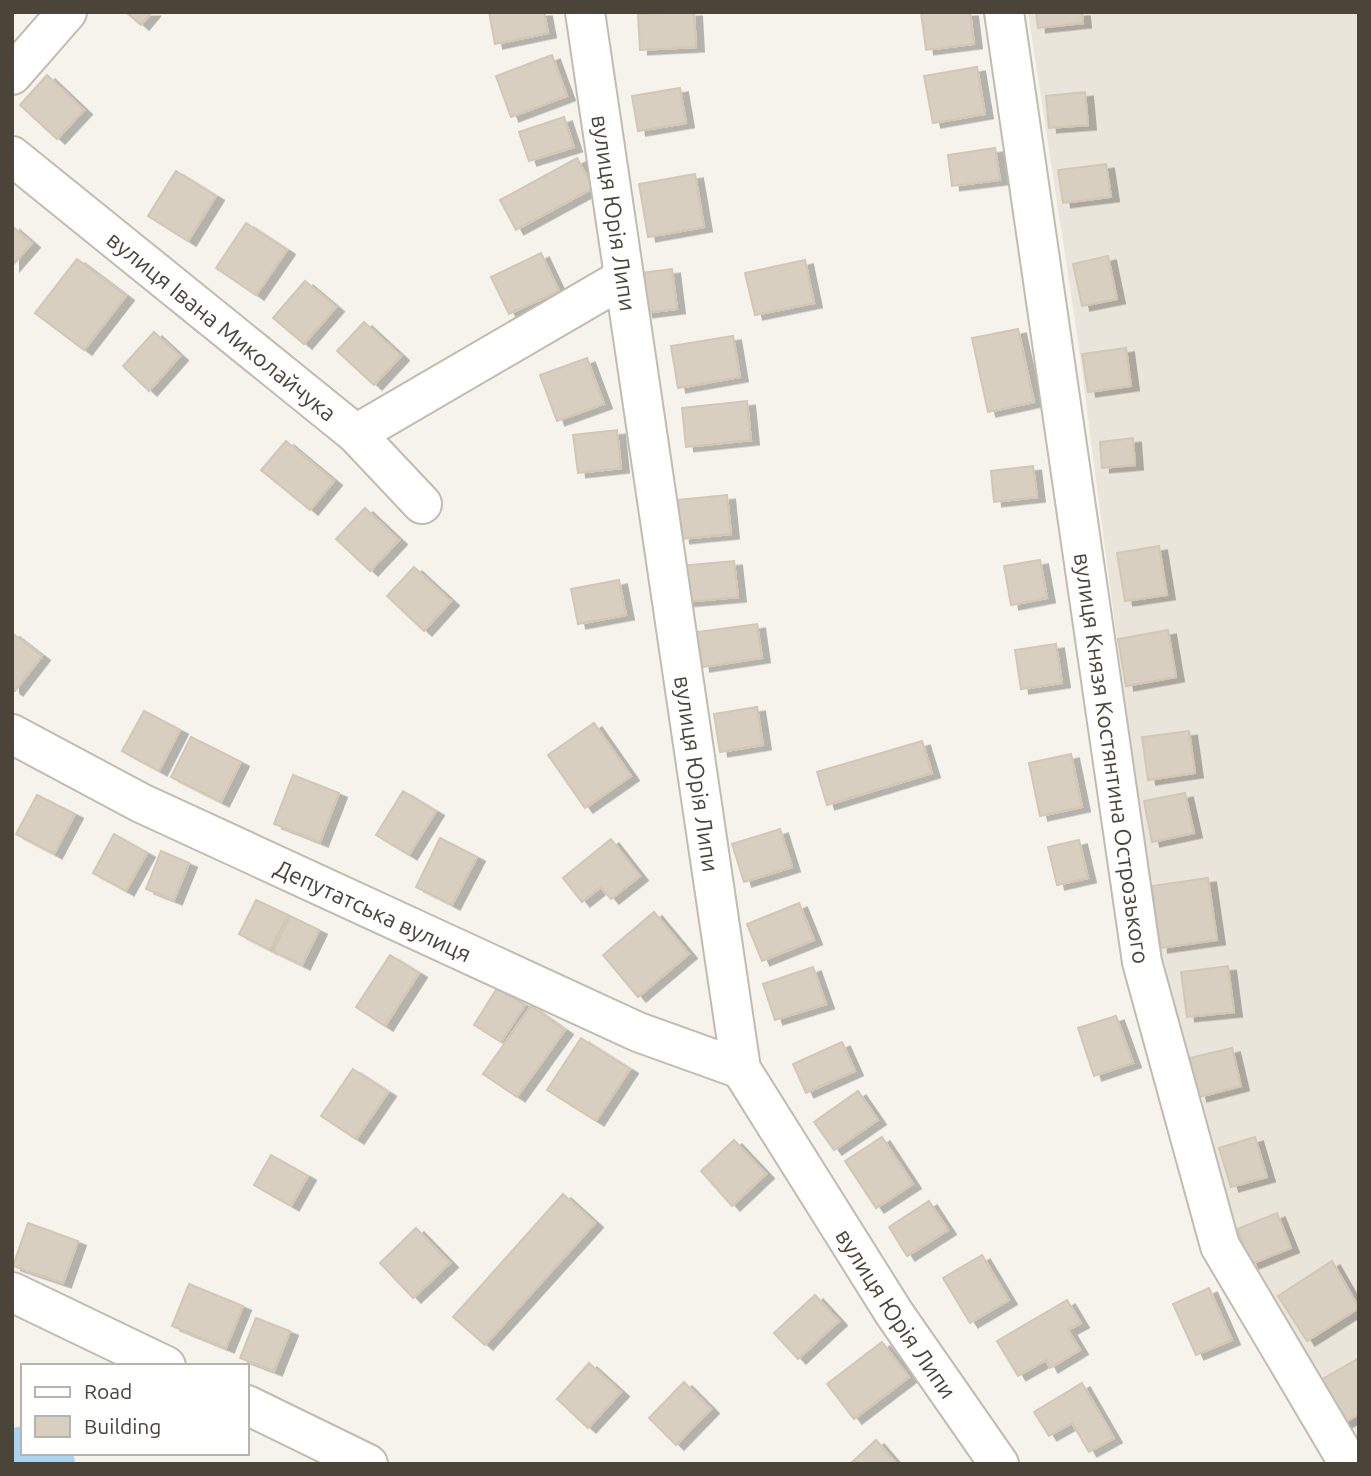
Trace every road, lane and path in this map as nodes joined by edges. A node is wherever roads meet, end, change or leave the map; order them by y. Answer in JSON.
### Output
{"nodes":[{"id":1,"x":67,"y":12,"type":"edge"},
{"id":2,"x":585,"y":12,"type":"edge"},
{"id":3,"x":1004,"y":12,"type":"edge"},
{"id":4,"x":12,"y":75,"type":"edge"},
{"id":5,"x":12,"y":156,"type":"edge"},
{"id":6,"x":622,"y":279,"type":"junction"},
{"id":7,"x":356,"y":434,"type":"junction"},
{"id":8,"x":422,"y":504,"type":"dead end"},
{"id":9,"x":12,"y":734,"type":"edge"},
{"id":10,"x":741,"y":1069,"type":"junction"},
{"id":11,"x":12,"y":1292,"type":"edge"},
{"id":12,"x":162,"y":1364,"type":"edge"},
{"id":13,"x":248,"y":1405,"type":"edge"},
{"id":14,"x":368,"y":1464,"type":"edge"},
{"id":15,"x":999,"y":1464,"type":"edge"},
{"id":16,"x":1349,"y":1464,"type":"edge"}],
"edges":[{"from":1,"to":4,"type":"street"},
{"from":2,"to":6,"type":"street","name":"вулиця Юрія Липи"},
{"from":3,"to":16,"type":"street","name":"вулиця Князя Костянтина Острозького"},
{"from":5,"to":7,"type":"street","name":"вулиця Івана Миколайчука"},
{"from":6,"to":7,"type":"street"},
{"from":6,"to":10,"type":"street","name":"вулиця Юрія Липи"},
{"from":7,"to":8,"type":"street","name":"вулиця Івана Миколайчука"},
{"from":9,"to":10,"type":"street","name":"Депутатська вулиця"},
{"from":10,"to":15,"type":"street","name":"вулиця Юрія Липи"},
{"from":11,"to":12,"type":"street"},
{"from":13,"to":14,"type":"street"}]}
